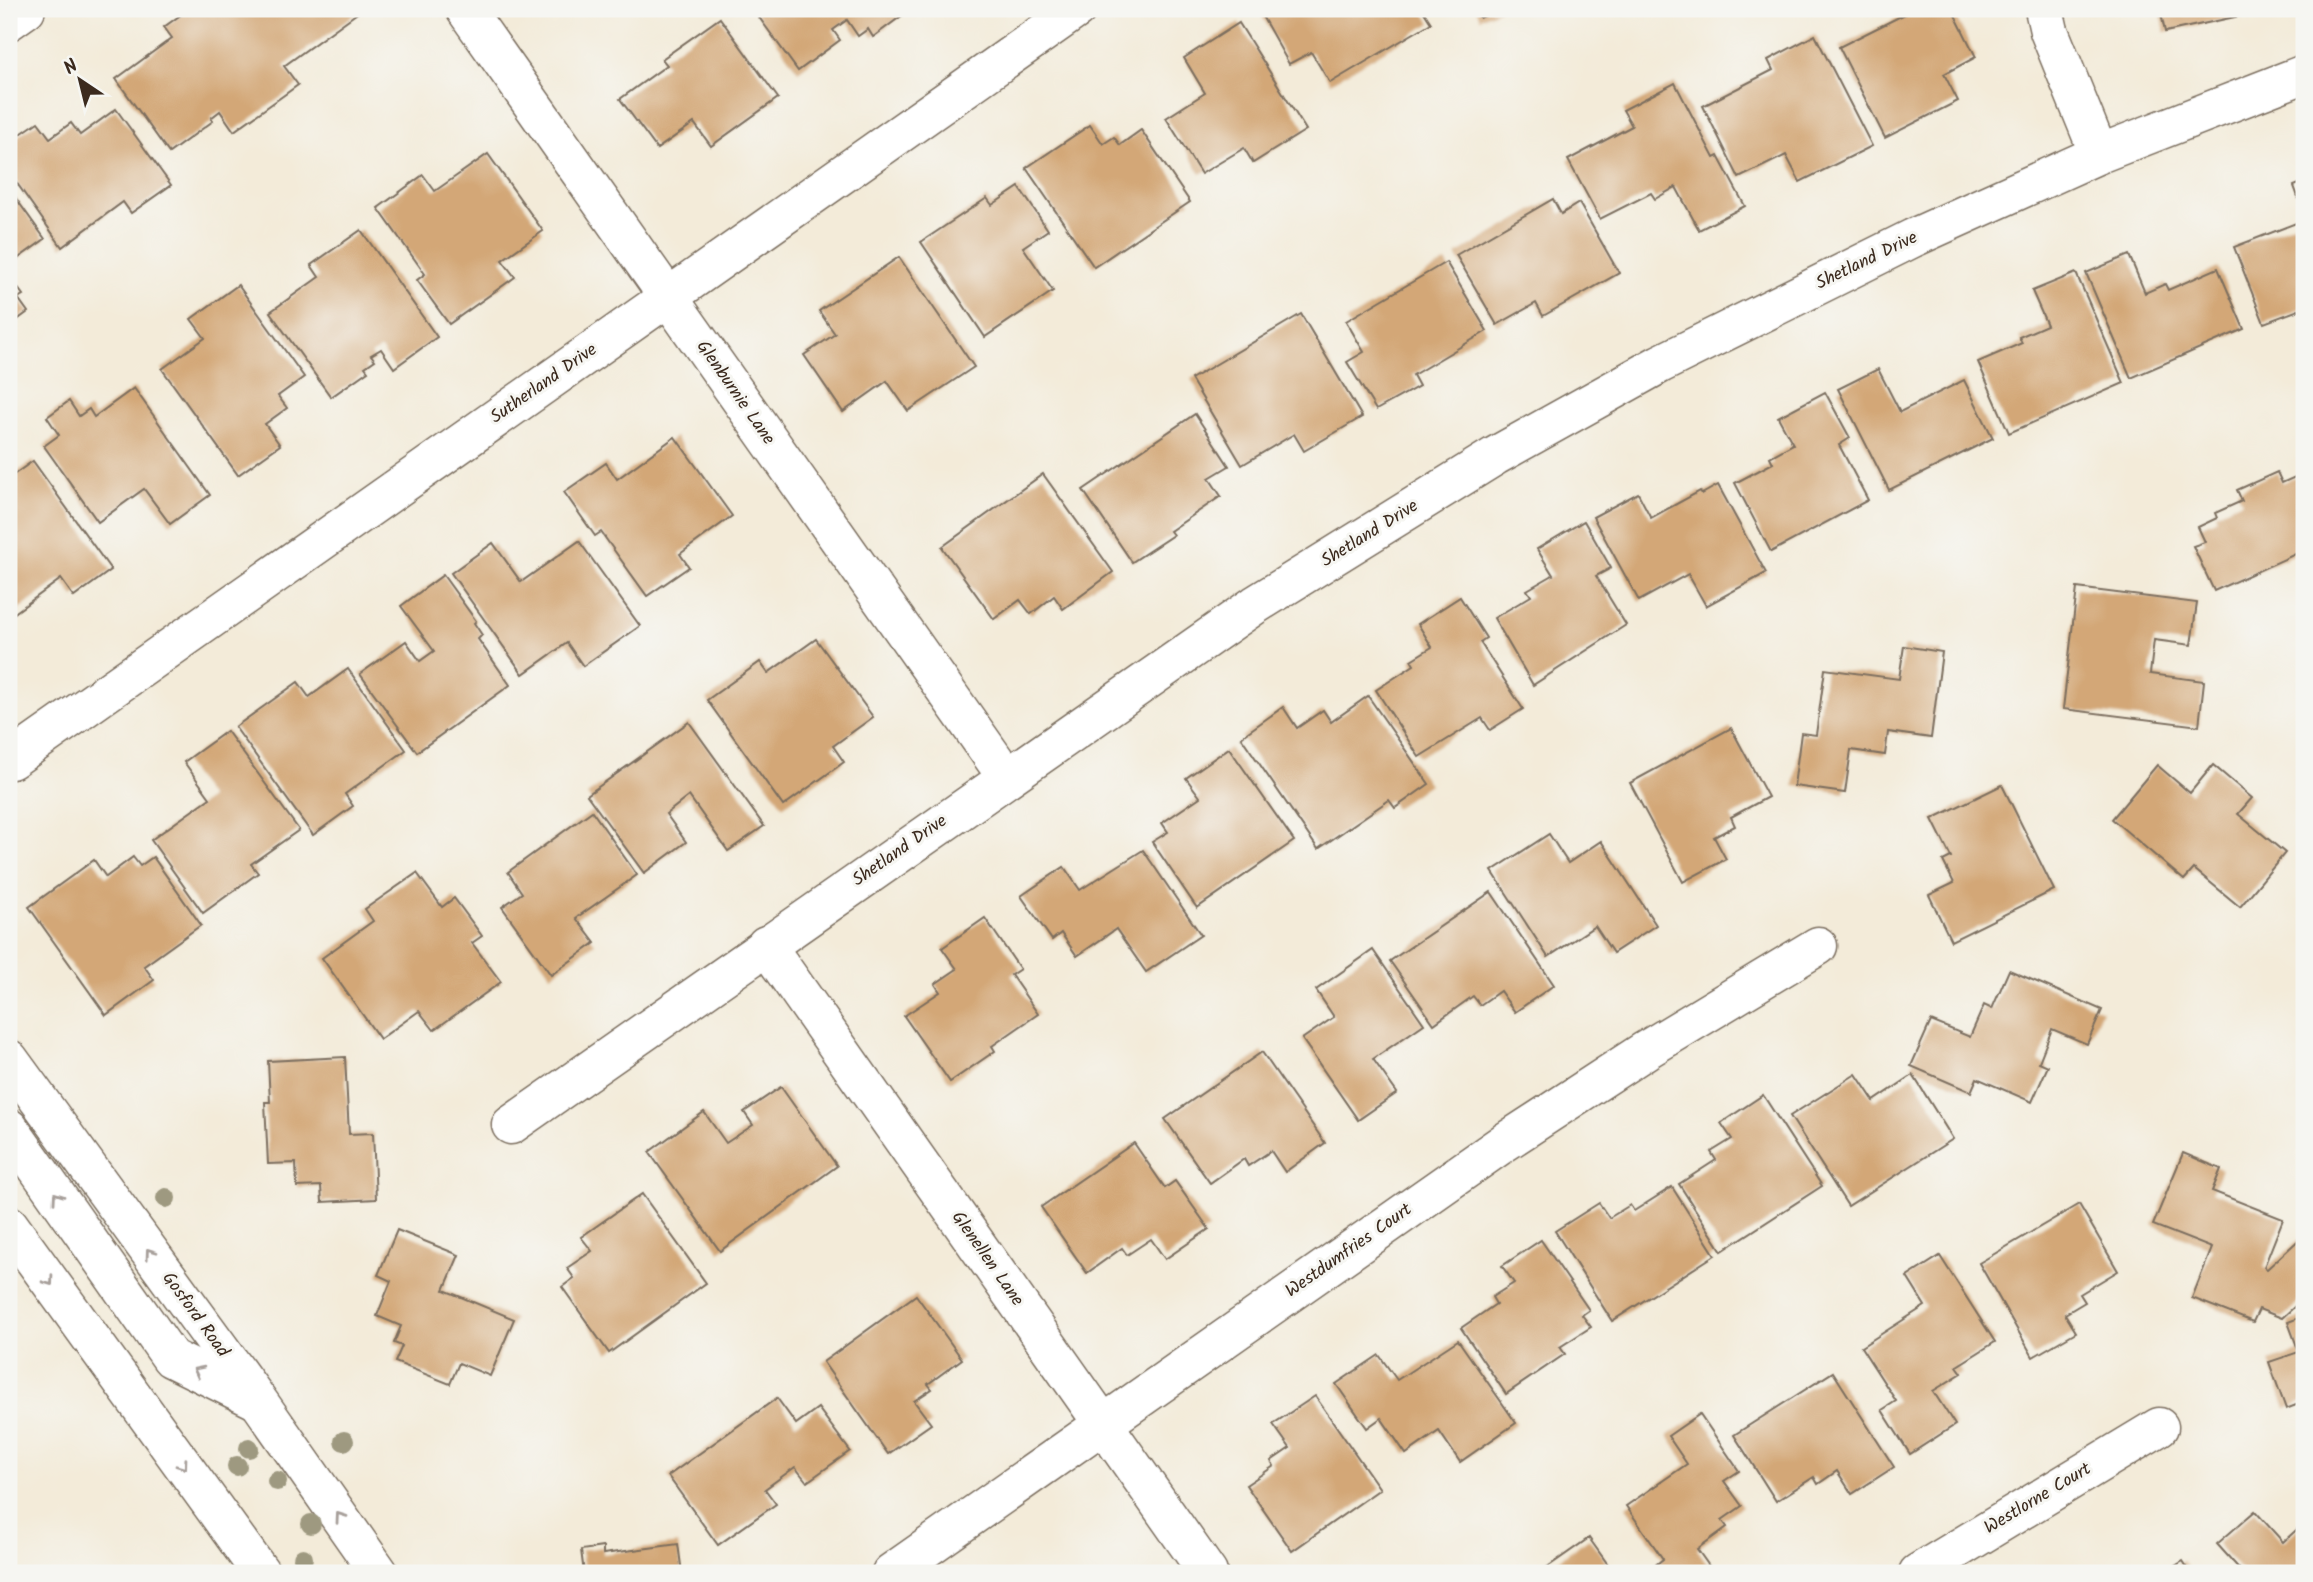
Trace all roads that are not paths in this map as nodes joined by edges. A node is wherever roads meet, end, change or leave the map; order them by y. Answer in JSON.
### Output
{"nodes":[{"id":1,"x":26,"y":9,"type":"edge"},
{"id":2,"x":465,"y":9,"type":"edge"},
{"id":3,"x":1077,"y":9,"type":"edge"},
{"id":4,"x":2044,"y":9,"type":"edge"},
{"id":5,"x":9,"y":21,"type":"edge"},
{"id":6,"x":2304,"y":74,"type":"edge"},
{"id":7,"x":2099,"y":154,"type":"junction"},
{"id":8,"x":668,"y":297,"type":"junction"},
{"id":9,"x":11,"y":760,"type":"dead end"},
{"id":10,"x":1006,"y":776,"type":"junction"},
{"id":11,"x":766,"y":945,"type":"junction"},
{"id":12,"x":1818,"y":946,"type":"dead end"},
{"id":13,"x":9,"y":1059,"type":"edge"},
{"id":14,"x":511,"y":1125,"type":"dead end"},
{"id":15,"x":9,"y":1128,"type":"edge"},
{"id":16,"x":9,"y":1226,"type":"edge"},
{"id":17,"x":259,"y":1402,"type":"junction"},
{"id":18,"x":1103,"y":1424,"type":"junction"},
{"id":19,"x":2159,"y":1427,"type":"dead end"},
{"id":20,"x":261,"y":1573,"type":"edge"},
{"id":21,"x":379,"y":1573,"type":"edge"},
{"id":22,"x":891,"y":1573,"type":"edge"},
{"id":23,"x":1208,"y":1573,"type":"edge"},
{"id":24,"x":1918,"y":1573,"type":"edge"}],
"edges":[{"from":1,"to":5,"type":"street"},
{"from":2,"to":8,"type":"street","name":"Glenburnie Lane"},
{"from":3,"to":8,"type":"street","name":"Sutherland Drive"},
{"from":4,"to":7,"type":"street"},
{"from":6,"to":7,"type":"street","name":"Shetland Drive"},
{"from":7,"to":10,"type":"street","name":"Shetland Drive"},
{"from":8,"to":9,"type":"street","name":"Sutherland Drive"},
{"from":8,"to":10,"type":"street","name":"Glenburnie Lane"},
{"from":10,"to":11,"type":"street","name":"Shetland Drive"},
{"from":11,"to":14,"type":"street","name":"Shetland Drive"},
{"from":11,"to":18,"type":"street","name":"Glenellen Lane"},
{"from":12,"to":18,"type":"street","name":"Westdumfries Court"},
{"from":17,"to":13,"type":"street","name":"Gosford Road","one_way":true},
{"from":17,"to":15,"type":"street","one_way":true},
{"from":16,"to":20,"type":"street","one_way":true},
{"from":21,"to":17,"type":"street","name":"Gosford Road","one_way":true},
{"from":18,"to":22,"type":"street","name":"Westdumfries Court"},
{"from":18,"to":23,"type":"street","name":"Glenellen Lane"},
{"from":19,"to":24,"type":"street","name":"Westlorne Court"}]}
